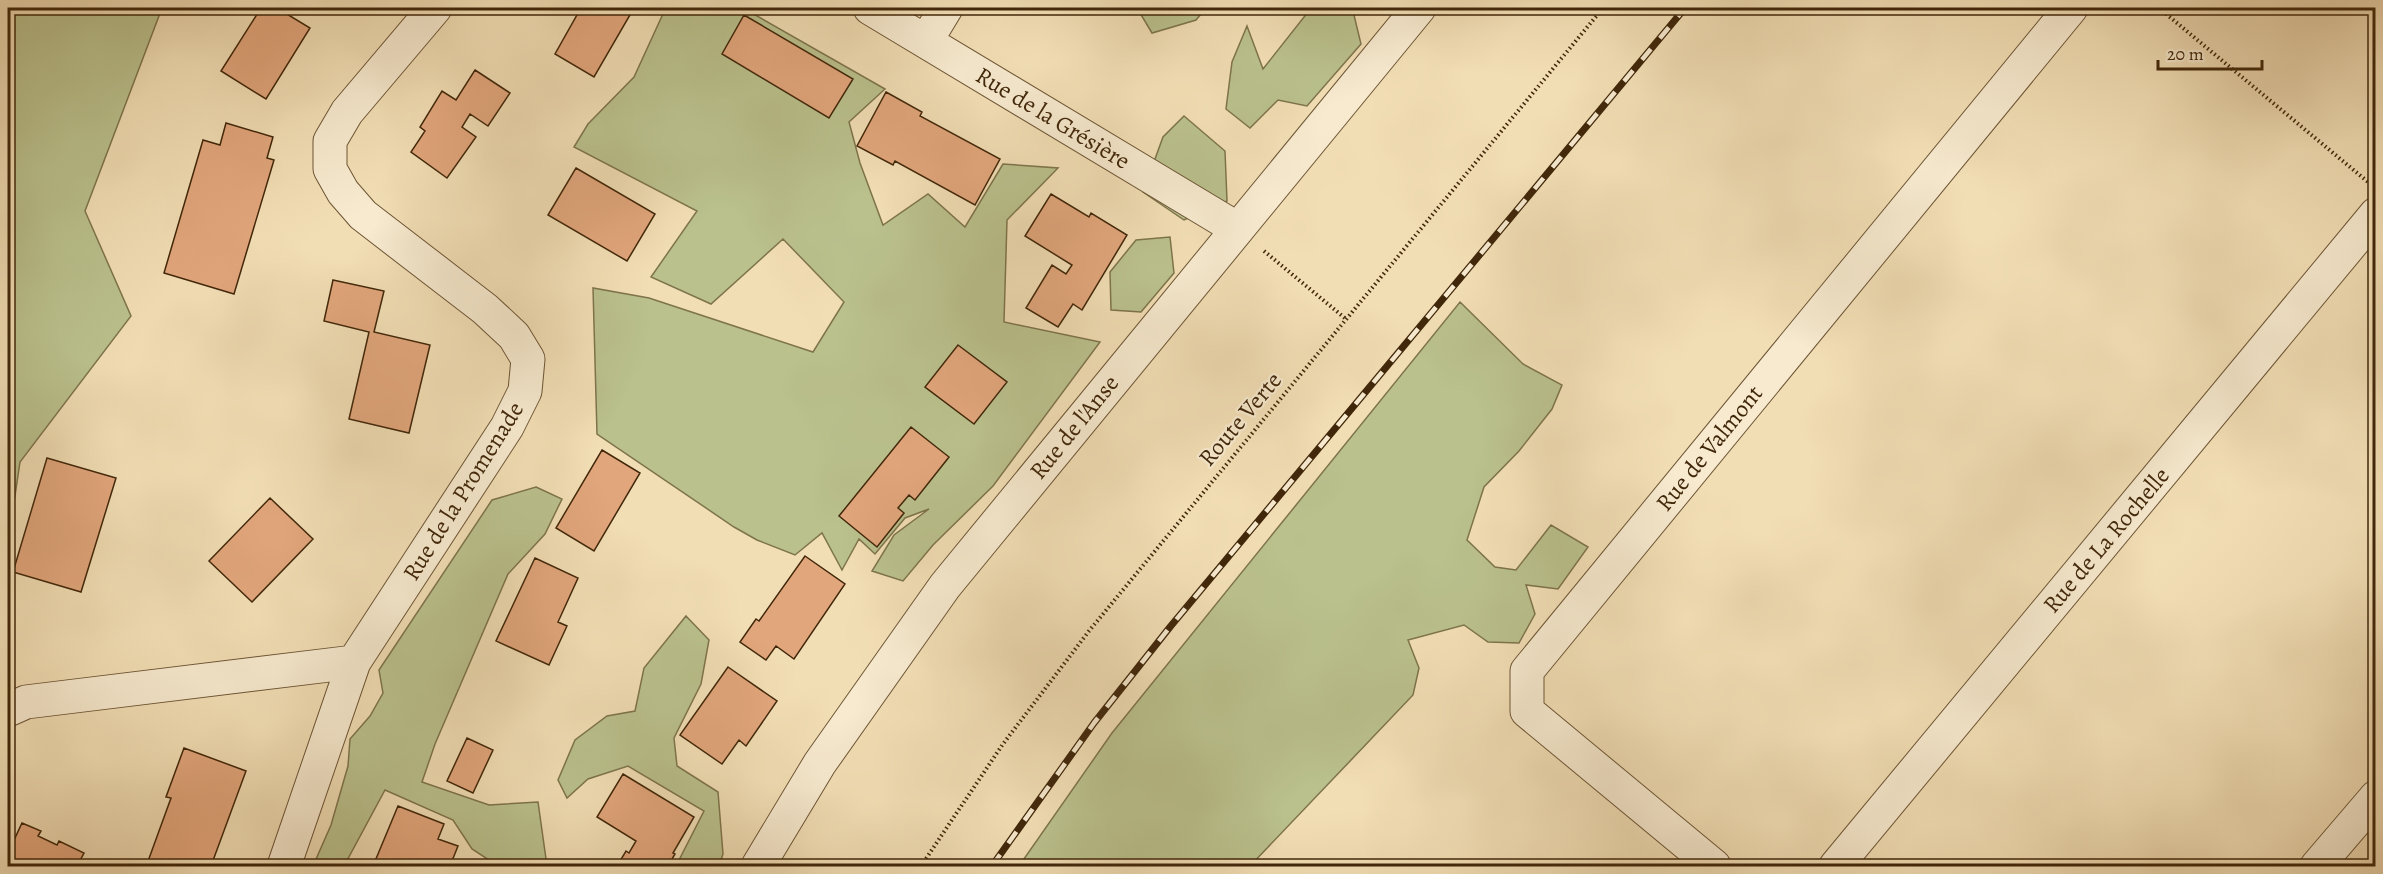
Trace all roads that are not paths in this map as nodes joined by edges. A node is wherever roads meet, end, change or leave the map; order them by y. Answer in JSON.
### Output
{"nodes":[{"id":1,"x":435,"y":8,"type":"edge"},
{"id":2,"x":870,"y":8,"type":"edge"},
{"id":3,"x":946,"y":8,"type":"edge"},
{"id":4,"x":1419,"y":8,"type":"edge"},
{"id":5,"x":2071,"y":8,"type":"edge"},
{"id":6,"x":927,"y":41,"type":"junction"},
{"id":7,"x":2376,"y":214,"type":"edge"},
{"id":8,"x":1236,"y":228,"type":"junction"},
{"id":9,"x":354,"y":662,"type":"junction"},
{"id":10,"x":8,"y":710,"type":"edge"},
{"id":11,"x":2372,"y":810,"type":"edge"},
{"id":12,"x":284,"y":867,"type":"edge"},
{"id":13,"x":758,"y":867,"type":"edge"},
{"id":14,"x":1714,"y":867,"type":"edge"},
{"id":15,"x":1836,"y":867,"type":"edge"},
{"id":16,"x":2317,"y":867,"type":"edge"}],
"edges":[{"from":1,"to":9,"type":"street","name":"Rue de la Promenade"},
{"from":2,"to":6,"type":"street","name":"Rue de la Grésière"},
{"from":3,"to":6,"type":"street"},
{"from":4,"to":8,"type":"street","name":"Rue de l'Anse"},
{"from":5,"to":14,"type":"street","name":"Rue de Valmont"},
{"from":6,"to":8,"type":"street","name":"Rue de la Grésière"},
{"from":7,"to":15,"type":"street","name":"Rue de La Rochelle"},
{"from":8,"to":13,"type":"street","name":"Rue de l'Anse"},
{"from":9,"to":10,"type":"street"},
{"from":9,"to":12,"type":"street","name":"Rue de la Promenade"},
{"from":11,"to":16,"type":"street"}]}
